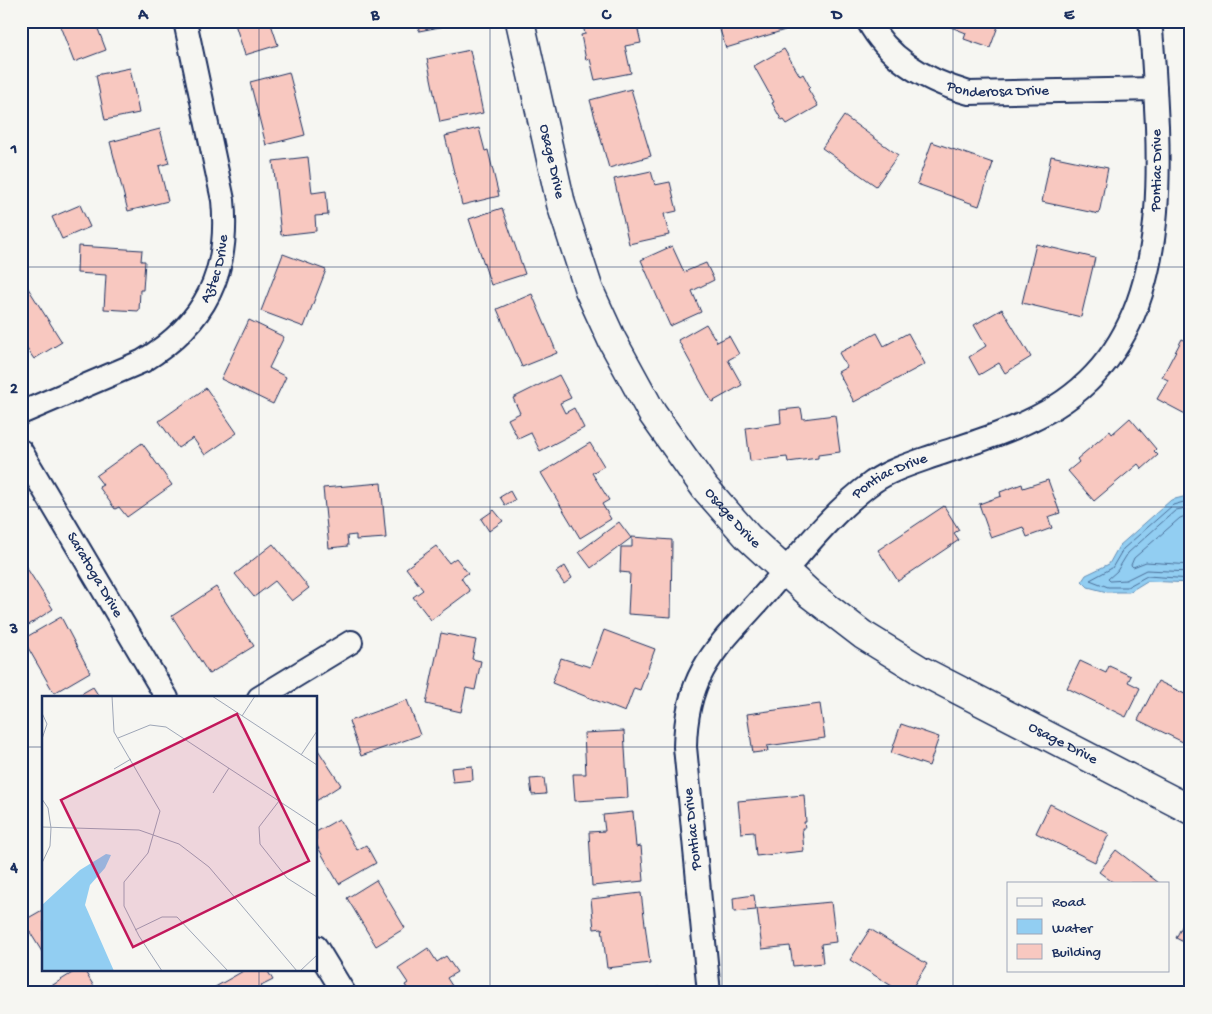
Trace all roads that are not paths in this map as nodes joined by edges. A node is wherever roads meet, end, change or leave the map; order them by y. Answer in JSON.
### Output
{"nodes":[{"id":1,"x":185,"y":21,"type":"edge"},
{"id":2,"x":520,"y":21,"type":"edge"},
{"id":3,"x":868,"y":21,"type":"edge"},
{"id":4,"x":1150,"y":21,"type":"edge"},
{"id":5,"x":1155,"y":89,"type":"junction"},
{"id":6,"x":21,"y":414,"type":"edge"},
{"id":7,"x":21,"y":451,"type":"edge"},
{"id":8,"x":786,"y":571,"type":"junction"},
{"id":9,"x":351,"y":642,"type":"dead end"},
{"id":10,"x":166,"y":696,"type":"edge"},
{"id":11,"x":263,"y":696,"type":"edge"},
{"id":12,"x":1191,"y":810,"type":"edge"},
{"id":13,"x":318,"y":950,"type":"edge"},
{"id":14,"x":344,"y":993,"type":"edge"},
{"id":15,"x":709,"y":993,"type":"edge"}],
"edges":[{"from":1,"to":6,"type":"street","name":"Aztec Drive"},
{"from":2,"to":8,"type":"street","name":"Osage Drive"},
{"from":3,"to":5,"type":"street","name":"Ponderosa Drive"},
{"from":4,"to":5,"type":"street","name":"Pontiac Drive"},
{"from":5,"to":8,"type":"street","name":"Pontiac Drive"},
{"from":7,"to":10,"type":"street","name":"Saratoga Drive"},
{"from":8,"to":12,"type":"street","name":"Osage Drive"},
{"from":8,"to":15,"type":"street","name":"Pontiac Drive"},
{"from":9,"to":11,"type":"street"},
{"from":13,"to":14,"type":"street"}]}
